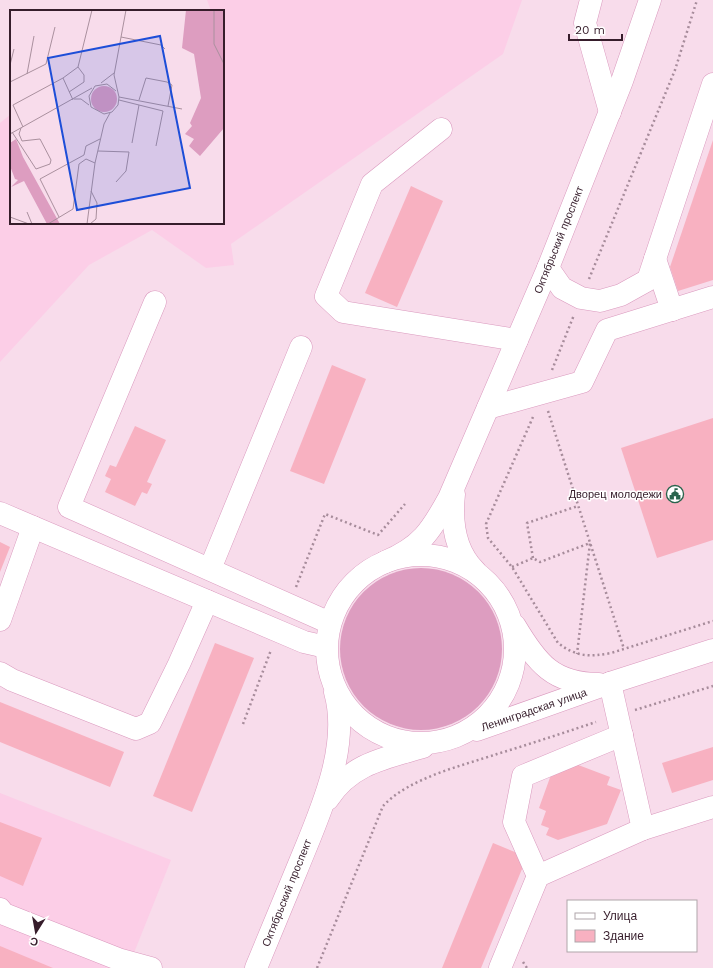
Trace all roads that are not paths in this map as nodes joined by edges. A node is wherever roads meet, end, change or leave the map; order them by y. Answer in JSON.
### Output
{"nodes":[{"id":1,"x":591,"y":0,"type":"edge"},
{"id":2,"x":650,"y":0,"type":"edge"},
{"id":3,"x":713,"y":84,"type":"edge"},
{"id":4,"x":610,"y":112,"type":"junction"},
{"id":5,"x":441,"y":129,"type":"dead end"},
{"id":6,"x":655,"y":259,"type":"junction"},
{"id":7,"x":548,"y":268,"type":"junction"},
{"id":8,"x":713,"y":297,"type":"edge"},
{"id":9,"x":155,"y":302,"type":"dead end"},
{"id":10,"x":672,"y":310,"type":"junction"},
{"id":11,"x":517,"y":340,"type":"junction"},
{"id":12,"x":301,"y":347,"type":"dead end"},
{"id":13,"x":488,"y":408,"type":"junction"},
{"id":14,"x":458,"y":477,"type":"junction"},
{"id":15,"x":0,"y":514,"type":"edge"},
{"id":16,"x":33,"y":527,"type":"junction"},
{"id":17,"x":385,"y":562,"type":"junction"},
{"id":18,"x":210,"y":569,"type":"junction"},
{"id":19,"x":488,"y":583,"type":"junction"},
{"id":20,"x":207,"y":601,"type":"junction"},
{"id":21,"x":508,"y":613,"type":"junction"},
{"id":22,"x":0,"y":620,"type":"edge"},
{"id":23,"x":330,"y":623,"type":"junction"},
{"id":24,"x":326,"y":647,"type":"junction"},
{"id":25,"x":713,"y":650,"type":"edge"},
{"id":26,"x":0,"y":673,"type":"edge"},
{"id":27,"x":610,"y":683,"type":"junction"},
{"id":28,"x":334,"y":686,"type":"junction"},
{"id":29,"x":620,"y":725,"type":"junction"},
{"id":30,"x":449,"y":739,"type":"junction"},
{"id":31,"x":713,"y":807,"type":"edge"},
{"id":32,"x":318,"y":817,"type":"junction"},
{"id":33,"x":643,"y":829,"type":"junction"},
{"id":34,"x":538,"y":876,"type":"junction"},
{"id":35,"x":0,"y":909,"type":"edge"},
{"id":36,"x":151,"y":968,"type":"edge"},
{"id":37,"x":256,"y":968,"type":"edge"},
{"id":38,"x":500,"y":968,"type":"edge"}],
"edges":[{"from":1,"to":4,"type":"main road"},
{"from":2,"to":4,"type":"main road","name":"Октябрьский проспект"},
{"from":3,"to":6,"type":"main road"},
{"from":4,"to":7,"type":"main road","name":"Октябрьский проспект"},
{"from":5,"to":11,"type":"main road"},
{"from":6,"to":7,"type":"main road"},
{"from":6,"to":10,"type":"main road"},
{"from":7,"to":11,"type":"main road","name":"Октябрьский проспект"},
{"from":8,"to":10,"type":"main road"},
{"from":9,"to":18,"type":"main road"},
{"from":10,"to":13,"type":"main road"},
{"from":11,"to":13,"type":"main road","name":"Октябрьский проспект"},
{"from":12,"to":18,"type":"main road"},
{"from":13,"to":14,"type":"main road","name":"Октябрьский проспект"},
{"from":14,"to":17,"type":"main road","name":"Октябрьский проспект"},
{"from":14,"to":19,"type":"main road","name":"Октябрьский проспект"},
{"from":15,"to":16,"type":"main road"},
{"from":16,"to":20,"type":"main road"},
{"from":16,"to":22,"type":"main road"},
{"from":17,"to":19,"type":"main road"},
{"from":17,"to":23,"type":"main road"},
{"from":18,"to":23,"type":"main road"},
{"from":19,"to":21,"type":"main road"},
{"from":20,"to":24,"type":"main road"},
{"from":20,"to":26,"type":"main road"},
{"from":21,"to":27,"type":"main road","name":"Ленинградская улица"},
{"from":21,"to":30,"type":"main road"},
{"from":23,"to":24,"type":"main road"},
{"from":24,"to":28,"type":"main road"},
{"from":25,"to":27,"type":"main road","name":"Ленинградская улица"},
{"from":27,"to":29,"type":"main road"},
{"from":27,"to":30,"type":"main road","name":"Ленинградская улица"},
{"from":28,"to":30,"type":"main road"},
{"from":28,"to":32,"type":"main road","name":"Октябрьский проспект"},
{"from":29,"to":33,"type":"main road"},
{"from":29,"to":34,"type":"main road"},
{"from":30,"to":32,"type":"main road","name":"Октябрьский проспект"},
{"from":31,"to":33,"type":"main road"},
{"from":32,"to":37,"type":"main road","name":"Октябрьский проспект"},
{"from":33,"to":34,"type":"main road"},
{"from":34,"to":38,"type":"main road"},
{"from":35,"to":36,"type":"main road"}]}
